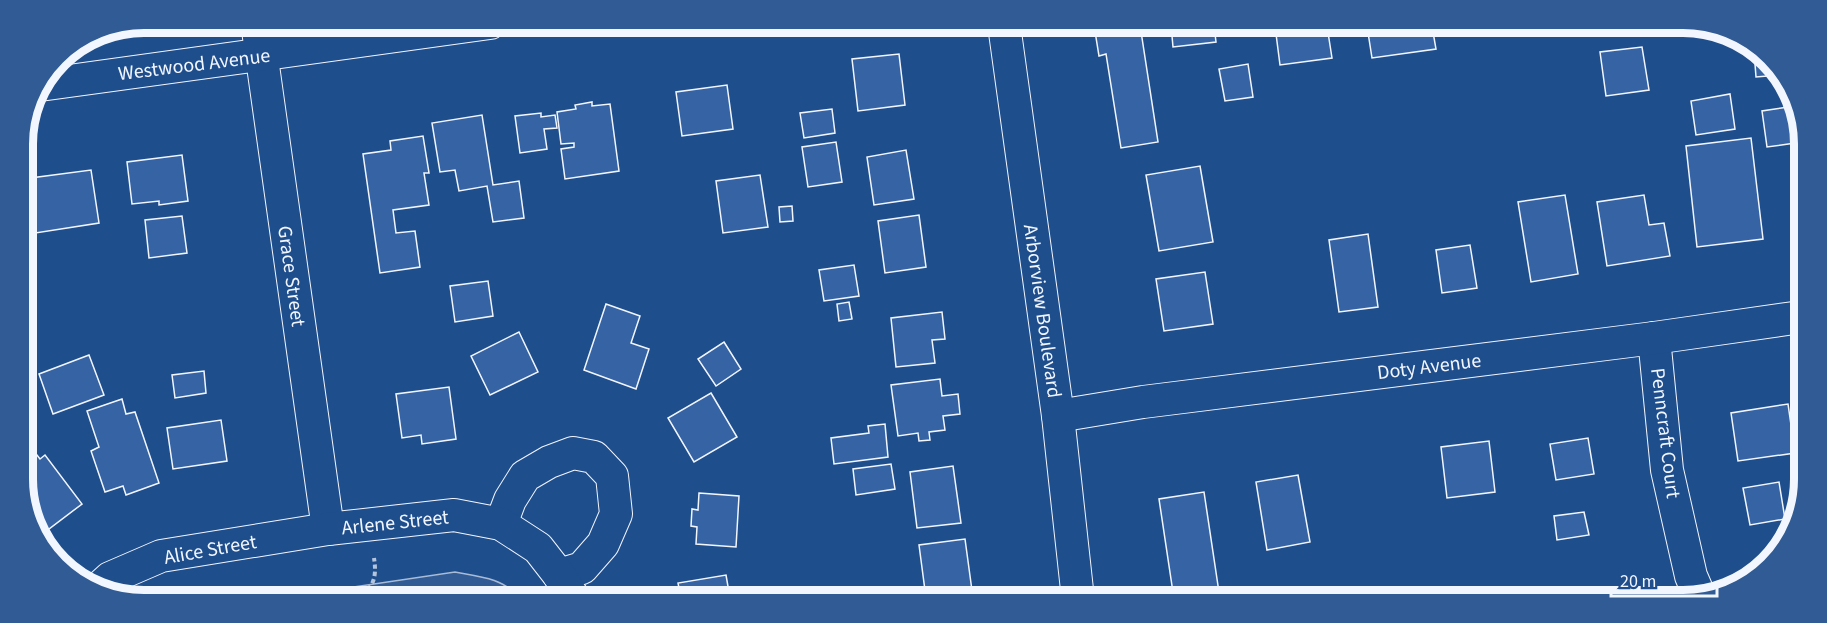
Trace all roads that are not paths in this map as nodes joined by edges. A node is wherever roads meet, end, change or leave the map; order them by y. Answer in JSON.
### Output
{"nodes":[{"id":1,"x":258,"y":33,"type":"edge"},
{"id":2,"x":421,"y":33,"type":"edge"},
{"id":3,"x":1005,"y":33,"type":"edge"},
{"id":4,"x":261,"y":56,"type":"junction"},
{"id":5,"x":52,"y":83,"type":"edge"},
{"id":6,"x":1794,"y":318,"type":"edge"},
{"id":7,"x":1654,"y":338,"type":"junction"},
{"id":8,"x":1058,"y":416,"type":"junction"},
{"id":9,"x":501,"y":524,"type":"junction"},
{"id":10,"x":328,"y":529,"type":"junction"},
{"id":11,"x":105,"y":583,"type":"edge"},
{"id":12,"x":566,"y":586,"type":"edge"},
{"id":13,"x":1697,"y":589,"type":"edge"},
{"id":14,"x":1077,"y":590,"type":"edge"}],
"edges":[{"from":1,"to":4,"type":"street","name":"Grace Street"},
{"from":2,"to":4,"type":"street","name":"Westwood Avenue"},
{"from":3,"to":8,"type":"street","name":"Arborview Boulevard"},
{"from":4,"to":5,"type":"street","name":"Westwood Avenue"},
{"from":4,"to":10,"type":"street","name":"Grace Street"},
{"from":6,"to":7,"type":"street","name":"Doty Avenue"},
{"from":7,"to":8,"type":"street","name":"Doty Avenue"},
{"from":7,"to":13,"type":"street","name":"Penncraft Court"},
{"from":8,"to":14,"type":"street","name":"Arborview Boulevard"},
{"from":9,"to":10,"type":"street","name":"Arlene Street"},
{"from":9,"to":12,"type":"street","name":"Arlene Street"},
{"from":9,"to":12,"type":"street"},
{"from":10,"to":11,"type":"street","name":"Alice Street"}]}
